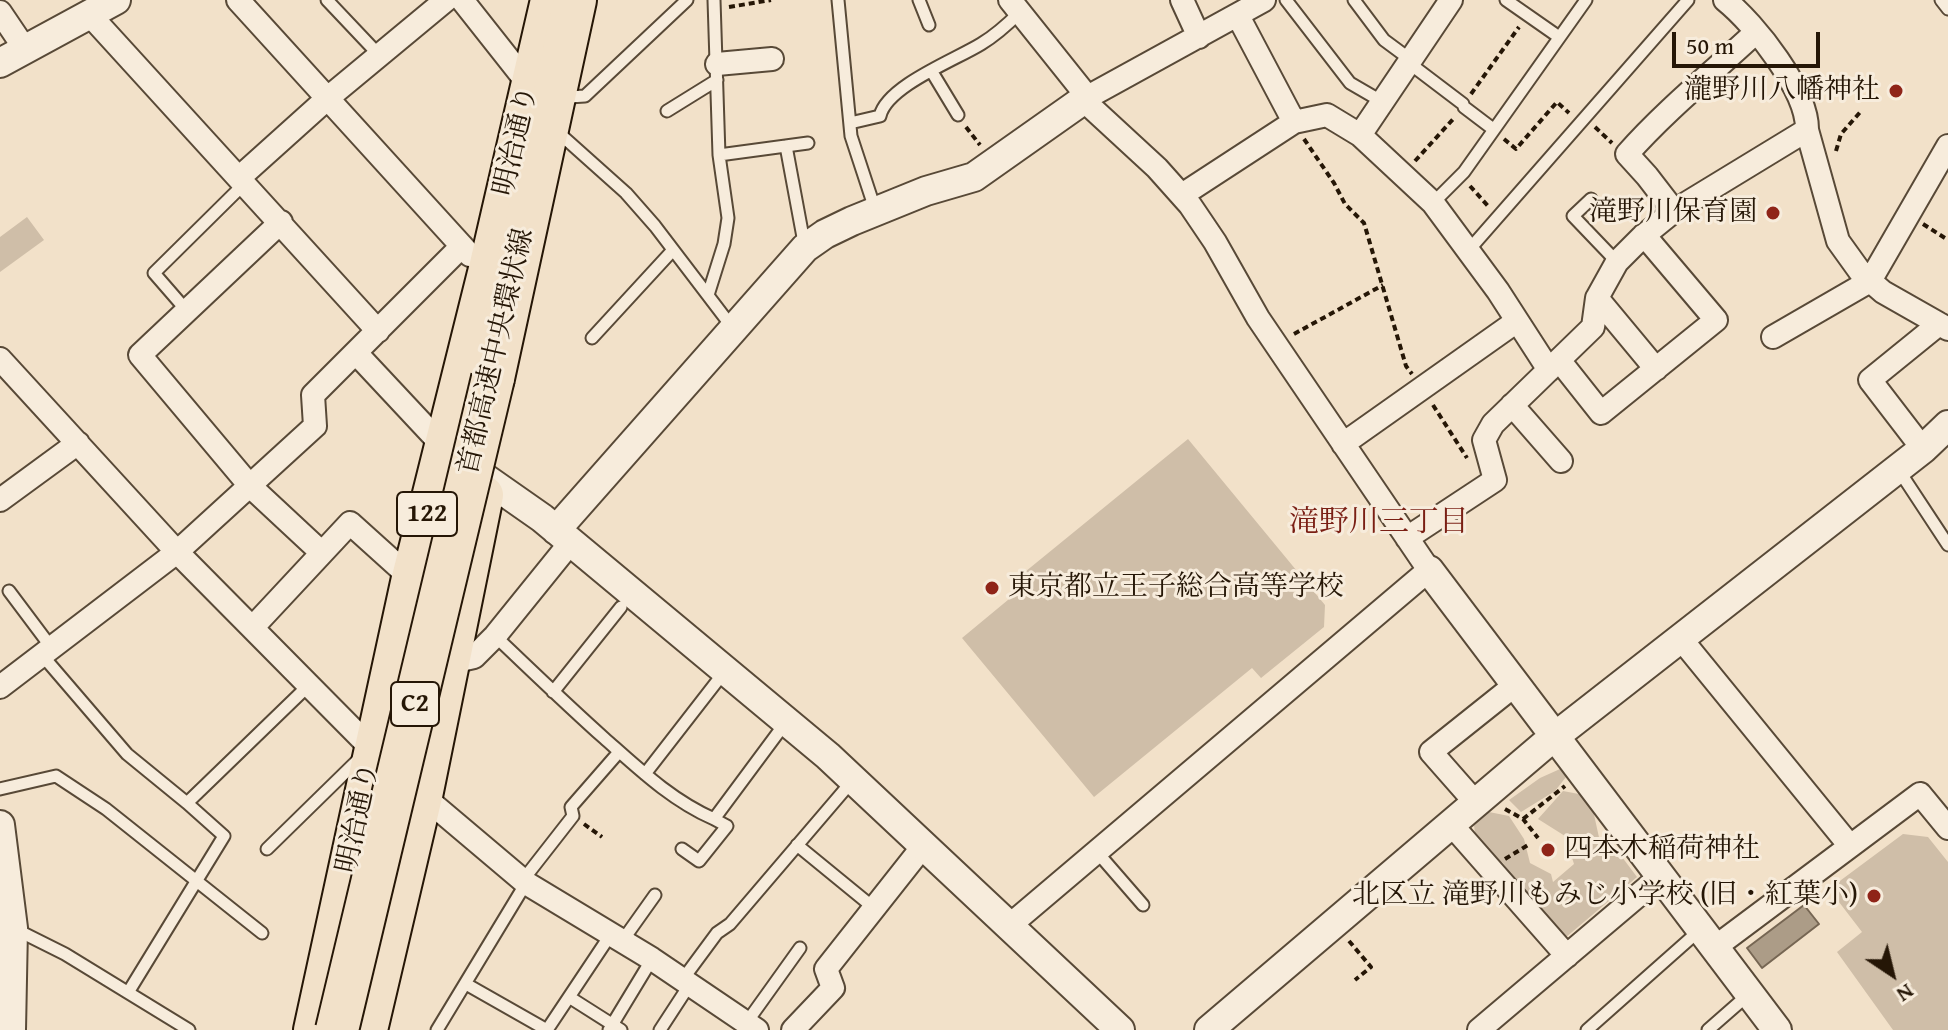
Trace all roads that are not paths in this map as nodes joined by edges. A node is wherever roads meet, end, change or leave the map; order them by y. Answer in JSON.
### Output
{"nodes":[{"id":1,"x":116,"y":0,"type":"edge"},
{"id":2,"x":238,"y":0,"type":"edge"},
{"id":3,"x":327,"y":0,"type":"edge"},
{"id":4,"x":446,"y":0,"type":"edge"},
{"id":5,"x":462,"y":0,"type":"edge"},
{"id":6,"x":550,"y":0,"type":"edge"},
{"id":7,"x":573,"y":0,"type":"edge"},
{"id":8,"x":591,"y":0,"type":"edge"},
{"id":9,"x":687,"y":0,"type":"edge"},
{"id":10,"x":838,"y":0,"type":"edge"},
{"id":11,"x":919,"y":0,"type":"edge"},
{"id":12,"x":1182,"y":0,"type":"edge"},
{"id":13,"x":1264,"y":0,"type":"edge"},
{"id":14,"x":1286,"y":0,"type":"edge"},
{"id":15,"x":1354,"y":0,"type":"edge"},
{"id":16,"x":1451,"y":0,"type":"edge"},
{"id":17,"x":1506,"y":0,"type":"edge"},
{"id":18,"x":1586,"y":0,"type":"edge"},
{"id":19,"x":1688,"y":0,"type":"edge"},
{"id":20,"x":1941,"y":0,"type":"edge"},
{"id":21,"x":714,"y":4,"type":"edge"},
{"id":22,"x":1015,"y":6,"type":"edge"},
{"id":23,"x":1738,"y":7,"type":"edge"},
{"id":24,"x":1234,"y":8,"type":"edge"},
{"id":25,"x":1948,"y":9,"type":"edge"},
{"id":26,"x":0,"y":12,"type":"edge"},
{"id":27,"x":89,"y":14,"type":"junction"},
{"id":28,"x":929,"y":25,"type":"dead end"},
{"id":29,"x":1755,"y":33,"type":"junction"},
{"id":30,"x":1199,"y":37,"type":"junction"},
{"id":31,"x":1559,"y":37,"type":"junction"},
{"id":32,"x":25,"y":49,"type":"junction"},
{"id":33,"x":379,"y":55,"type":"junction"},
{"id":34,"x":772,"y":59,"type":"dead end"},
{"id":35,"x":1410,"y":62,"type":"junction"},
{"id":36,"x":0,"y":63,"type":"edge"},
{"id":37,"x":717,"y":72,"type":"junction"},
{"id":38,"x":932,"y":72,"type":"junction"},
{"id":39,"x":530,"y":86,"type":"junction"},
{"id":40,"x":329,"y":97,"type":"junction"},
{"id":41,"x":569,"y":97,"type":"junction"},
{"id":42,"x":1086,"y":98,"type":"junction"},
{"id":43,"x":1381,"y":101,"type":"junction"},
{"id":44,"x":667,"y":111,"type":"dead end"},
{"id":45,"x":958,"y":115,"type":"road end"},
{"id":46,"x":1294,"y":122,"type":"junction"},
{"id":47,"x":850,"y":123,"type":"junction"},
{"id":48,"x":1493,"y":129,"type":"junction"},
{"id":49,"x":1807,"y":130,"type":"junction"},
{"id":50,"x":560,"y":134,"type":"junction"},
{"id":51,"x":1360,"y":135,"type":"junction"},
{"id":52,"x":808,"y":143,"type":"dead end"},
{"id":53,"x":786,"y":146,"type":"junction"},
{"id":54,"x":1948,"y":146,"type":"edge"},
{"id":55,"x":719,"y":155,"type":"junction"},
{"id":56,"x":242,"y":180,"type":"junction"},
{"id":57,"x":1182,"y":195,"type":"junction"},
{"id":58,"x":1591,"y":199,"type":"dead end"},
{"id":59,"x":1433,"y":203,"type":"junction"},
{"id":60,"x":1674,"y":211,"type":"junction"},
{"id":61,"x":876,"y":213,"type":"junction"},
{"id":62,"x":281,"y":222,"type":"junction"},
{"id":63,"x":1644,"y":235,"type":"junction"},
{"id":64,"x":805,"y":248,"type":"junction"},
{"id":65,"x":673,"y":250,"type":"junction"},
{"id":66,"x":1468,"y":251,"type":"junction"},
{"id":67,"x":475,"y":260,"type":"junction"},
{"id":68,"x":1617,"y":262,"type":"junction"},
{"id":69,"x":1870,"y":281,"type":"junction"},
{"id":70,"x":708,"y":295,"type":"junction"},
{"id":71,"x":1597,"y":298,"type":"junction"},
{"id":72,"x":187,"y":311,"type":"junction"},
{"id":73,"x":1517,"y":321,"type":"junction"},
{"id":74,"x":1944,"y":326,"type":"edge"},
{"id":75,"x":732,"y":328,"type":"junction"},
{"id":76,"x":378,"y":331,"type":"junction"},
{"id":77,"x":1773,"y":337,"type":"dead end"},
{"id":78,"x":592,"y":338,"type":"dead end"},
{"id":79,"x":356,"y":353,"type":"junction"},
{"id":80,"x":0,"y":359,"type":"edge"},
{"id":81,"x":1554,"y":365,"type":"junction"},
{"id":82,"x":1656,"y":369,"type":"junction"},
{"id":83,"x":488,"y":376,"type":"dead end"},
{"id":84,"x":1512,"y":405,"type":"junction"},
{"id":85,"x":1948,"y":425,"type":"edge"},
{"id":86,"x":78,"y":443,"type":"junction"},
{"id":87,"x":1343,"y":444,"type":"junction"},
{"id":88,"x":443,"y":446,"type":"junction"},
{"id":89,"x":1923,"y":449,"type":"junction"},
{"id":90,"x":1561,"y":461,"type":"dead end"},
{"id":91,"x":1898,"y":468,"type":"junction"},
{"id":92,"x":487,"y":480,"type":"junction"},
{"id":93,"x":250,"y":486,"type":"junction"},
{"id":94,"x":0,"y":500,"type":"edge"},
{"id":95,"x":564,"y":536,"type":"junction"},
{"id":96,"x":1407,"y":538,"type":"junction"},
{"id":97,"x":1948,"y":545,"type":"edge"},
{"id":98,"x":177,"y":552,"type":"junction"},
{"id":99,"x":322,"y":553,"type":"junction"},
{"id":100,"x":1429,"y":570,"type":"junction"},
{"id":101,"x":411,"y":578,"type":"junction"},
{"id":102,"x":9,"y":591,"type":"dead end"},
{"id":103,"x":621,"y":607,"type":"dead end"},
{"id":104,"x":253,"y":627,"type":"junction"},
{"id":105,"x":495,"y":636,"type":"junction"},
{"id":106,"x":1681,"y":639,"type":"junction"},
{"id":107,"x":47,"y":651,"type":"junction"},
{"id":108,"x":452,"y":662,"type":"junction"},
{"id":109,"x":725,"y":671,"type":"junction"},
{"id":110,"x":309,"y":685,"type":"junction"},
{"id":111,"x":1515,"y":685,"type":"junction"},
{"id":112,"x":0,"y":687,"type":"edge"},
{"id":113,"x":553,"y":692,"type":"junction"},
{"id":114,"x":787,"y":722,"type":"junction"},
{"id":115,"x":1555,"y":737,"type":"junction"},
{"id":116,"x":374,"y":751,"type":"junction"},
{"id":117,"x":619,"y":752,"type":"junction"},
{"id":118,"x":645,"y":774,"type":"junction"},
{"id":119,"x":853,"y":779,"type":"junction"},
{"id":120,"x":0,"y":789,"type":"edge"},
{"id":121,"x":423,"y":796,"type":"junction"},
{"id":122,"x":187,"y":803,"type":"junction"},
{"id":123,"x":1486,"y":803,"type":"junction"},
{"id":124,"x":714,"y":819,"type":"junction"},
{"id":125,"x":1450,"y":823,"type":"junction"},
{"id":126,"x":0,"y":825,"type":"edge"},
{"id":127,"x":1948,"y":828,"type":"edge"},
{"id":128,"x":797,"y":845,"type":"junction"},
{"id":129,"x":924,"y":845,"type":"junction"},
{"id":130,"x":1850,"y":846,"type":"junction"},
{"id":131,"x":267,"y":849,"type":"dead end"},
{"id":132,"x":682,"y":849,"type":"dead end"},
{"id":133,"x":1097,"y":852,"type":"junction"},
{"id":134,"x":1661,"y":876,"type":"junction"},
{"id":135,"x":197,"y":880,"type":"junction"},
{"id":136,"x":525,"y":882,"type":"junction"},
{"id":137,"x":655,"y":895,"type":"dead end"},
{"id":138,"x":1143,"y":905,"type":"dead end"},
{"id":139,"x":874,"y":908,"type":"junction"},
{"id":140,"x":1009,"y":926,"type":"junction"},
{"id":141,"x":6,"y":929,"type":"edge"},
{"id":142,"x":262,"y":933,"type":"dead end"},
{"id":143,"x":617,"y":937,"type":"junction"},
{"id":144,"x":1708,"y":940,"type":"junction"},
{"id":145,"x":800,"y":948,"type":"dead end"},
{"id":146,"x":1567,"y":956,"type":"junction"},
{"id":147,"x":652,"y":959,"type":"junction"},
{"id":148,"x":687,"y":982,"type":"junction"},
{"id":149,"x":466,"y":984,"type":"junction"},
{"id":150,"x":129,"y":991,"type":"junction"},
{"id":151,"x":1750,"y":994,"type":"junction"},
{"id":152,"x":569,"y":997,"type":"junction"},
{"id":153,"x":752,"y":1026,"type":"edge"},
{"id":154,"x":614,"y":1028,"type":"edge"},
{"id":155,"x":11,"y":1030,"type":"edge"},
{"id":156,"x":189,"y":1030,"type":"edge"},
{"id":157,"x":313,"y":1030,"type":"edge"},
{"id":158,"x":337,"y":1030,"type":"edge"},
{"id":159,"x":368,"y":1030,"type":"edge"},
{"id":160,"x":437,"y":1030,"type":"edge"},
{"id":161,"x":547,"y":1030,"type":"edge"},
{"id":162,"x":660,"y":1030,"type":"edge"},
{"id":163,"x":793,"y":1030,"type":"edge"},
{"id":164,"x":1120,"y":1030,"type":"edge"},
{"id":165,"x":1209,"y":1030,"type":"edge"},
{"id":166,"x":1479,"y":1030,"type":"edge"},
{"id":167,"x":1587,"y":1030,"type":"edge"},
{"id":168,"x":1708,"y":1030,"type":"edge"},
{"id":169,"x":1777,"y":1030,"type":"edge"}],
"edges":[{"from":1,"to":27,"type":"street"},
{"from":2,"to":40,"type":"street"},
{"from":3,"to":33,"type":"lane"},
{"from":4,"to":33,"type":"street"},
{"from":5,"to":39,"type":"street"},
{"from":6,"to":39,"type":"highway","name":"明治通り","number":"122"},
{"from":7,"to":83,"type":"highway","name":"首都高速中央環状線","number":"C2"},
{"from":7,"to":158,"type":"highway","name":"首都高速中央環状線","number":"C2","bridge":true},
{"from":8,"to":41,"type":"highway","name":"明治通り","number":"122"},
{"from":9,"to":41,"type":"lane"},
{"from":10,"to":47,"type":"lane"},
{"from":11,"to":28,"type":"lane"},
{"from":12,"to":30,"type":"street"},
{"from":13,"to":24,"type":"street"},
{"from":14,"to":43,"type":"lane"},
{"from":15,"to":35,"type":"lane"},
{"from":16,"to":35,"type":"street"},
{"from":17,"to":31,"type":"lane"},
{"from":18,"to":31,"type":"lane"},
{"from":19,"to":66,"type":"lane"},
{"from":20,"to":25,"type":"lane"},
{"from":21,"to":37,"type":"lane"},
{"from":22,"to":38,"type":"lane"},
{"from":22,"to":42,"type":"street"},
{"from":23,"to":29,"type":"street"},
{"from":24,"to":30,"type":"street"},
{"from":24,"to":46,"type":"street"},
{"from":26,"to":32,"type":"street"},
{"from":27,"to":32,"type":"street"},
{"from":27,"to":56,"type":"street"},
{"from":29,"to":49,"type":"street"},
{"from":29,"to":60,"type":"street"},
{"from":30,"to":42,"type":"street"},
{"from":31,"to":48,"type":"lane"},
{"from":32,"to":36,"type":"street"},
{"from":33,"to":40,"type":"street"},
{"from":34,"to":37,"type":"street"},
{"from":35,"to":43,"type":"street"},
{"from":35,"to":48,"type":"lane"},
{"from":37,"to":44,"type":"lane"},
{"from":37,"to":55,"type":"lane"},
{"from":38,"to":45,"type":"lane"},
{"from":38,"to":47,"type":"lane"},
{"from":39,"to":67,"type":"highway","name":"明治通り","number":"122"},
{"from":40,"to":56,"type":"street"},
{"from":40,"to":67,"type":"street"},
{"from":41,"to":50,"type":"highway","name":"明治通り","number":"122"},
{"from":42,"to":57,"type":"street"},
{"from":42,"to":61,"type":"street"},
{"from":43,"to":51,"type":"street"},
{"from":46,"to":51,"type":"street"},
{"from":46,"to":57,"type":"street"},
{"from":47,"to":61,"type":"lane"},
{"from":48,"to":59,"type":"lane"},
{"from":49,"to":60,"type":"street"},
{"from":49,"to":69,"type":"street"},
{"from":50,"to":65,"type":"lane"},
{"from":50,"to":92,"type":"highway","name":"明治通り","number":"122"},
{"from":51,"to":59,"type":"street"},
{"from":52,"to":53,"type":"lane"},
{"from":53,"to":55,"type":"lane"},
{"from":53,"to":64,"type":"lane"},
{"from":54,"to":69,"type":"street"},
{"from":55,"to":70,"type":"lane"},
{"from":56,"to":62,"type":"street"},
{"from":56,"to":72,"type":"lane"},
{"from":57,"to":87,"type":"street"},
{"from":58,"to":68,"type":"lane"},
{"from":59,"to":66,"type":"street"},
{"from":60,"to":63,"type":"street"},
{"from":61,"to":64,"type":"street"},
{"from":62,"to":72,"type":"street"},
{"from":62,"to":76,"type":"street"},
{"from":63,"to":68,"type":"street"},
{"from":63,"to":82,"type":"street"},
{"from":64,"to":75,"type":"street"},
{"from":65,"to":70,"type":"lane"},
{"from":65,"to":78,"type":"lane"},
{"from":66,"to":73,"type":"street"},
{"from":67,"to":76,"type":"street"},
{"from":67,"to":88,"type":"highway","name":"明治通り","number":"122"},
{"from":68,"to":71,"type":"street"},
{"from":69,"to":74,"type":"street"},
{"from":69,"to":77,"type":"street"},
{"from":70,"to":75,"type":"lane"},
{"from":71,"to":81,"type":"street"},
{"from":71,"to":82,"type":"street"},
{"from":72,"to":93,"type":"street"},
{"from":73,"to":81,"type":"street"},
{"from":73,"to":87,"type":"street"},
{"from":74,"to":89,"type":"street"},
{"from":75,"to":95,"type":"street"},
{"from":76,"to":79,"type":"street"},
{"from":79,"to":88,"type":"street"},
{"from":79,"to":93,"type":"street"},
{"from":80,"to":86,"type":"street"},
{"from":81,"to":82,"type":"street"},
{"from":81,"to":84,"type":"street"},
{"from":84,"to":90,"type":"street"},
{"from":84,"to":96,"type":"street"},
{"from":85,"to":89,"type":"street"},
{"from":86,"to":94,"type":"street"},
{"from":86,"to":98,"type":"street"},
{"from":87,"to":96,"type":"street"},
{"from":88,"to":92,"type":"street"},
{"from":88,"to":101,"type":"highway","name":"明治通り","number":"122"},
{"from":89,"to":91,"type":"street"},
{"from":91,"to":97,"type":"lane"},
{"from":91,"to":106,"type":"street"},
{"from":92,"to":95,"type":"street"},
{"from":92,"to":108,"type":"highway","name":"明治通り","number":"122"},
{"from":93,"to":98,"type":"street"},
{"from":93,"to":99,"type":"street"},
{"from":95,"to":105,"type":"street"},
{"from":95,"to":109,"type":"street"},
{"from":96,"to":100,"type":"street"},
{"from":98,"to":104,"type":"street"},
{"from":98,"to":107,"type":"street"},
{"from":99,"to":101,"type":"street"},
{"from":99,"to":104,"type":"street"},
{"from":100,"to":111,"type":"street"},
{"from":100,"to":133,"type":"street"},
{"from":101,"to":116,"type":"highway","name":"明治通り","number":"122"},
{"from":102,"to":107,"type":"lane"},
{"from":103,"to":113,"type":"lane"},
{"from":104,"to":110,"type":"street"},
{"from":105,"to":108,"type":"street"},
{"from":105,"to":113,"type":"lane"},
{"from":106,"to":115,"type":"street"},
{"from":106,"to":130,"type":"street"},
{"from":107,"to":112,"type":"street"},
{"from":107,"to":122,"type":"lane"},
{"from":108,"to":121,"type":"highway","name":"明治通り","number":"122"},
{"from":109,"to":114,"type":"street"},
{"from":109,"to":118,"type":"lane"},
{"from":110,"to":116,"type":"street"},
{"from":110,"to":122,"type":"lane"},
{"from":111,"to":115,"type":"street"},
{"from":111,"to":123,"type":"street"},
{"from":113,"to":117,"type":"lane"},
{"from":114,"to":119,"type":"street"},
{"from":114,"to":124,"type":"lane"},
{"from":115,"to":123,"type":"street"},
{"from":115,"to":134,"type":"street"},
{"from":116,"to":131,"type":"lane"},
{"from":116,"to":157,"type":"highway","name":"明治通り","number":"122"},
{"from":117,"to":118,"type":"lane"},
{"from":117,"to":136,"type":"lane"},
{"from":118,"to":124,"type":"lane"},
{"from":119,"to":128,"type":"lane"},
{"from":119,"to":129,"type":"street"},
{"from":120,"to":135,"type":"lane"},
{"from":121,"to":136,"type":"street"},
{"from":121,"to":159,"type":"highway","name":"明治通り","number":"122"},
{"from":122,"to":135,"type":"lane"},
{"from":123,"to":125,"type":"street"},
{"from":124,"to":132,"type":"lane"},
{"from":125,"to":146,"type":"street"},
{"from":125,"to":165,"type":"street"},
{"from":126,"to":141,"type":"street"},
{"from":127,"to":130,"type":"street"},
{"from":128,"to":139,"type":"lane"},
{"from":128,"to":148,"type":"lane"},
{"from":129,"to":139,"type":"street"},
{"from":129,"to":140,"type":"street"},
{"from":130,"to":144,"type":"street"},
{"from":133,"to":138,"type":"lane"},
{"from":133,"to":140,"type":"street"},
{"from":134,"to":144,"type":"street"},
{"from":134,"to":146,"type":"street"},
{"from":135,"to":142,"type":"lane"},
{"from":135,"to":150,"type":"lane"},
{"from":136,"to":143,"type":"street"},
{"from":136,"to":149,"type":"lane"},
{"from":137,"to":143,"type":"lane"},
{"from":139,"to":163,"type":"street"},
{"from":140,"to":164,"type":"street"},
{"from":141,"to":150,"type":"lane"},
{"from":141,"to":155,"type":"street"},
{"from":143,"to":147,"type":"street"},
{"from":143,"to":152,"type":"lane"},
{"from":144,"to":151,"type":"street"},
{"from":144,"to":167,"type":"lane"},
{"from":145,"to":153,"type":"lane"},
{"from":146,"to":166,"type":"street"},
{"from":147,"to":148,"type":"street"},
{"from":147,"to":154,"type":"lane"},
{"from":148,"to":153,"type":"street"},
{"from":148,"to":162,"type":"lane"},
{"from":149,"to":160,"type":"lane"},
{"from":149,"to":161,"type":"lane"},
{"from":150,"to":156,"type":"lane"},
{"from":151,"to":168,"type":"lane"},
{"from":151,"to":169,"type":"street"},
{"from":152,"to":154,"type":"lane"},
{"from":152,"to":161,"type":"lane"}]}
